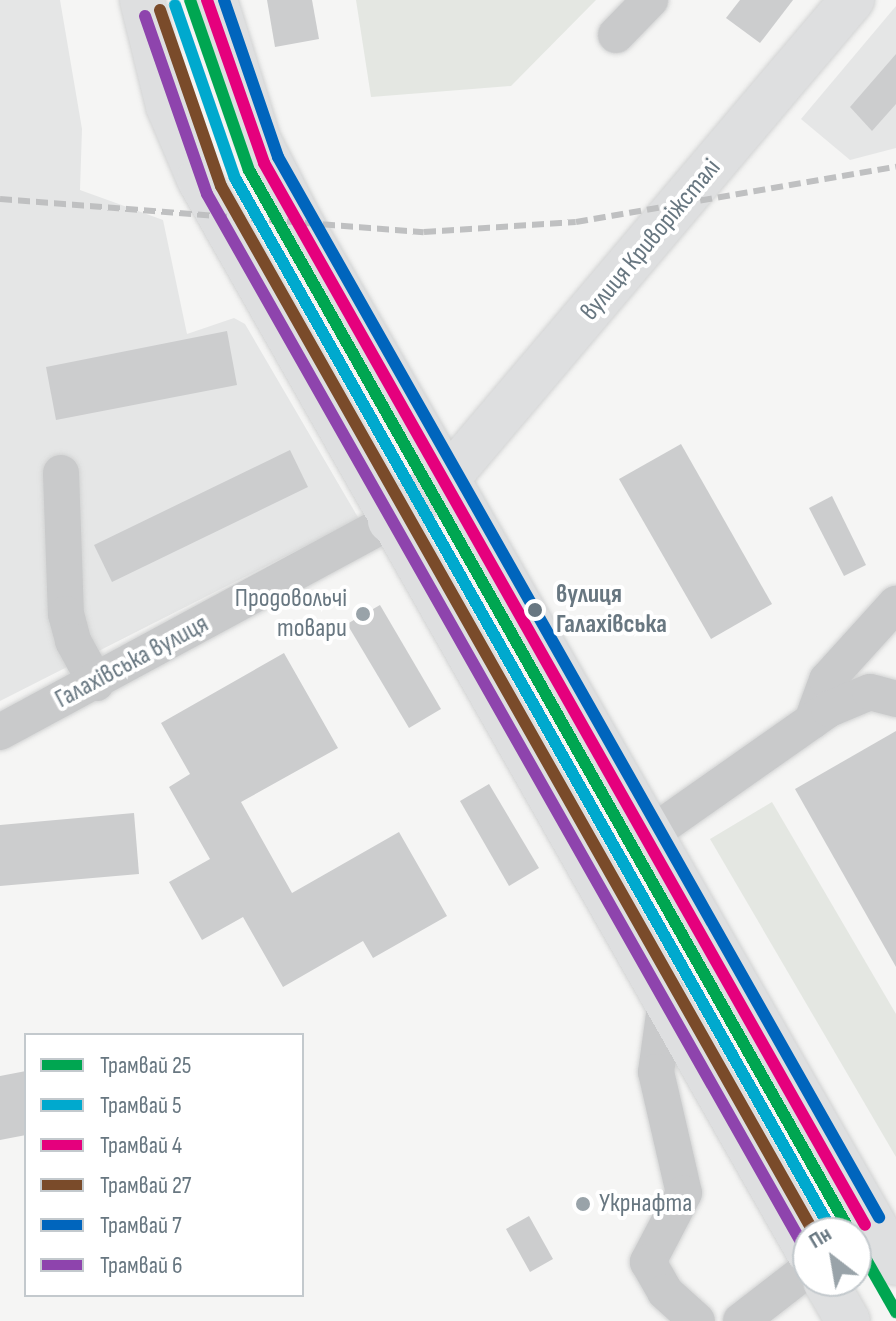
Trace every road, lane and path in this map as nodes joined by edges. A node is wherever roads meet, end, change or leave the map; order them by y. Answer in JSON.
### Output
{"nodes":[{"id":1,"x":142,"y":0,"type":"edge"},
{"id":2,"x":215,"y":0,"type":"edge"},
{"id":3,"x":650,"y":0,"type":"edge"},
{"id":4,"x":852,"y":0,"type":"edge"},
{"id":5,"x":616,"y":35,"type":"dead end"},
{"id":6,"x":61,"y":473,"type":"dead end"},
{"id":7,"x":448,"y":478,"type":"junction"},
{"id":8,"x":390,"y":521,"type":"junction"},
{"id":9,"x":896,"y":604,"type":"edge"},
{"id":10,"x":96,"y":683,"type":"junction"},
{"id":11,"x":896,"y":699,"type":"edge"},
{"id":12,"x":812,"y":721,"type":"junction"},
{"id":13,"x":0,"y":732,"type":"edge"},
{"id":14,"x":651,"y":834,"type":"junction"},
{"id":15,"x":667,"y":993,"type":"junction"},
{"id":16,"x":792,"y":1222,"type":"edge"},
{"id":17,"x":896,"y":1263,"type":"edge"},
{"id":18,"x":792,"y":1281,"type":"edge"},
{"id":19,"x":834,"y":1297,"type":"edge"},
{"id":20,"x":697,"y":1321,"type":"edge"},
{"id":21,"x":741,"y":1321,"type":"edge"},
{"id":22,"x":848,"y":1321,"type":"edge"}],
"edges":[{"from":1,"to":8,"type":"main road"},
{"from":2,"to":7,"type":"main road"},
{"from":3,"to":5,"type":"street"},
{"from":4,"to":7,"type":"main road","name":"вулиця Криворіжсталі"},
{"from":6,"to":10,"type":"street"},
{"from":7,"to":8,"type":"main road","name":"вулиця Криворіжсталі"},
{"from":7,"to":14,"type":"main road"},
{"from":8,"to":10,"type":"street","name":"Галахівська вулиця"},
{"from":8,"to":15,"type":"main road"},
{"from":9,"to":12,"type":"street"},
{"from":10,"to":13,"type":"street","name":"Галахівська вулиця"},
{"from":11,"to":12,"type":"street"},
{"from":12,"to":14,"type":"street"},
{"from":14,"to":17,"type":"main road"},
{"from":15,"to":16,"type":"main road"},
{"from":15,"to":20,"type":"street"},
{"from":18,"to":21,"type":"street"},
{"from":19,"to":22,"type":"main road"}]}
